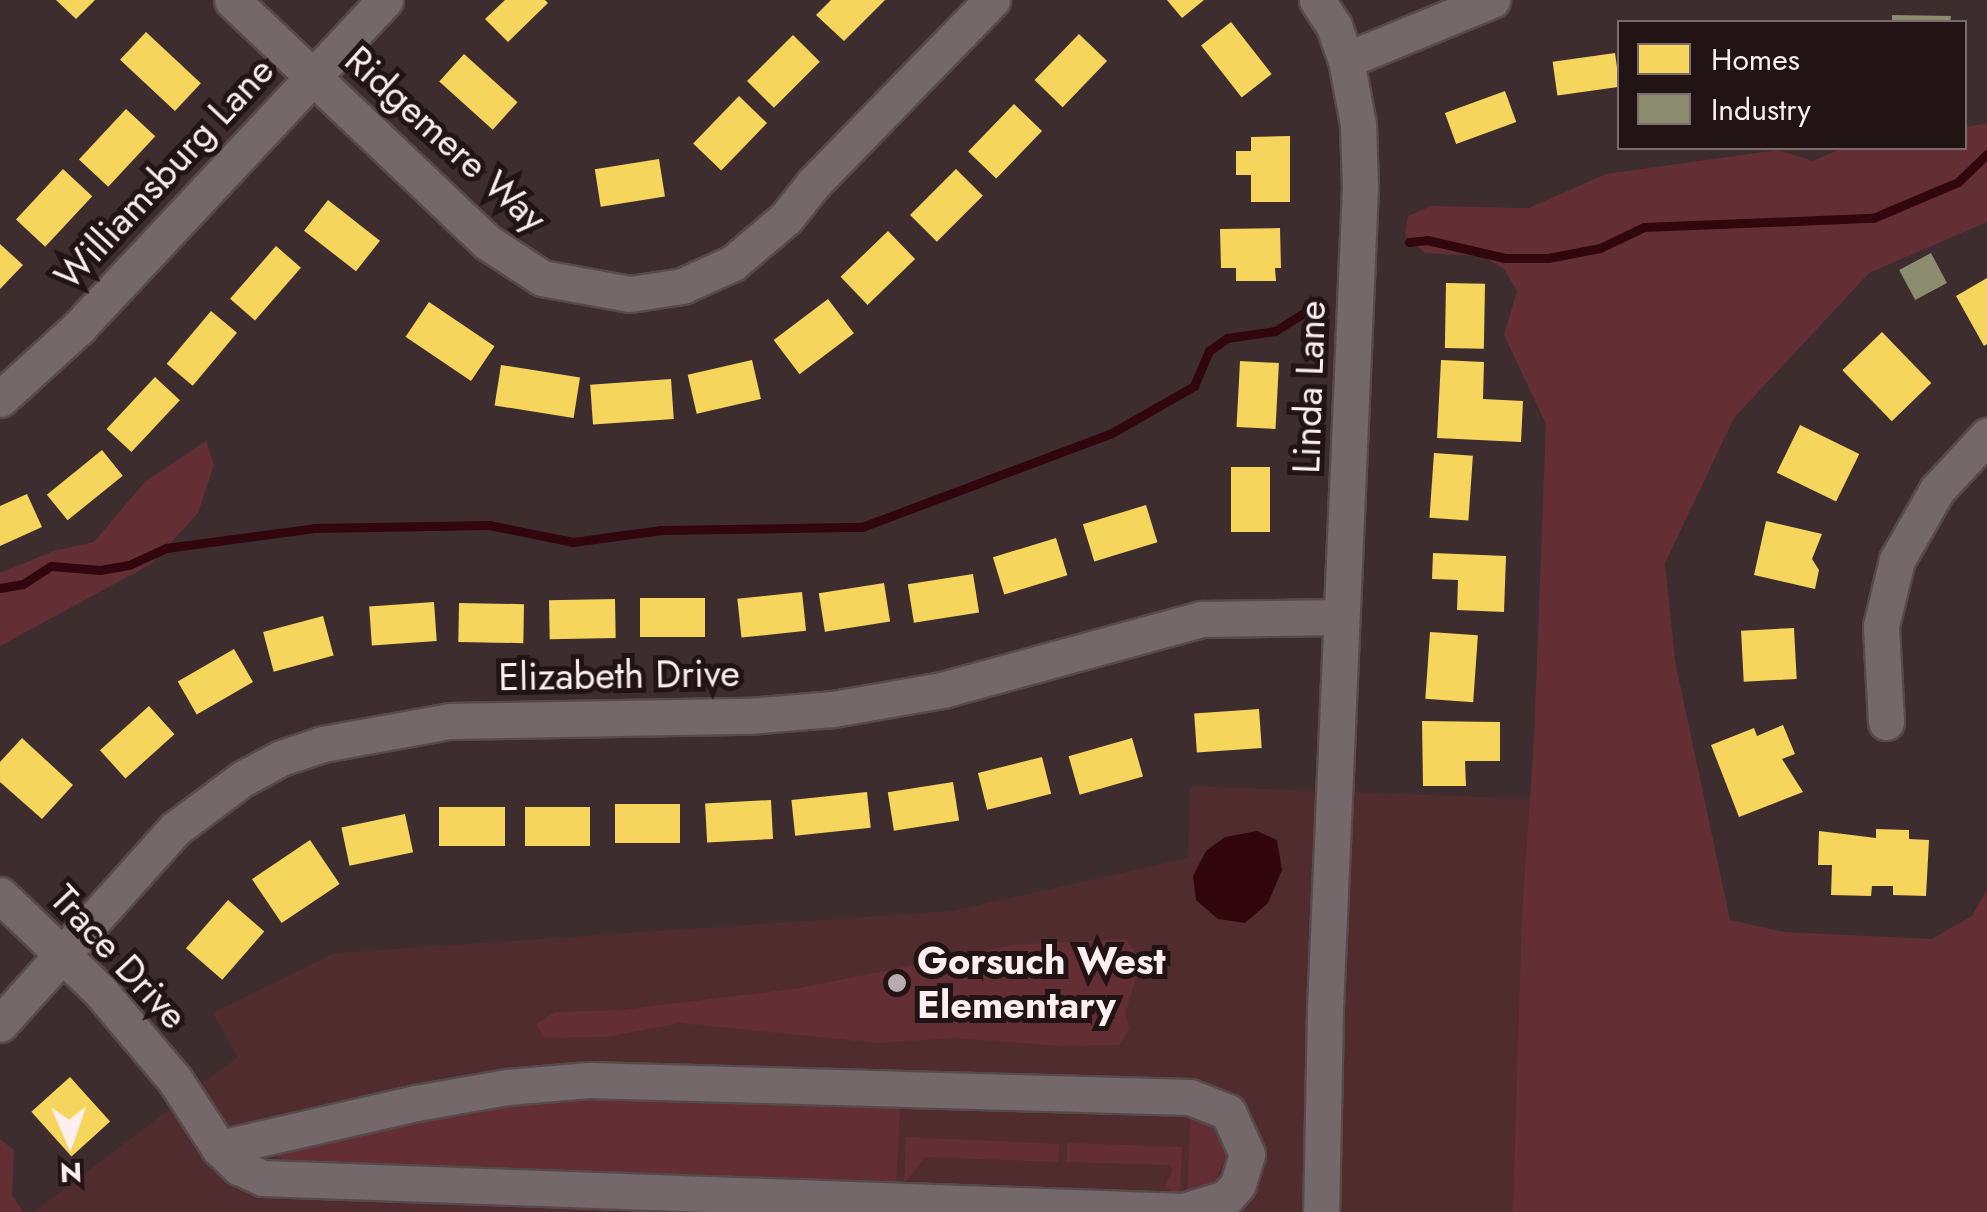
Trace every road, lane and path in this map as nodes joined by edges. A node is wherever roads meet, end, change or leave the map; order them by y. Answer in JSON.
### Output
{"nodes":[{"id":1,"x":232,"y":0,"type":"edge"},
{"id":2,"x":385,"y":0,"type":"edge"},
{"id":3,"x":992,"y":0,"type":"edge"},
{"id":4,"x":1317,"y":0,"type":"edge"},
{"id":5,"x":1492,"y":0,"type":"edge"},
{"id":6,"x":1346,"y":60,"type":"junction"},
{"id":7,"x":313,"y":76,"type":"junction"},
{"id":8,"x":0,"y":399,"type":"edge"},
{"id":9,"x":1987,"y":436,"type":"edge"},
{"id":10,"x":1342,"y":617,"type":"junction"},
{"id":11,"x":1886,"y":722,"type":"dead end"},
{"id":12,"x":0,"y":895,"type":"edge"},
{"id":13,"x":63,"y":956,"type":"junction"},
{"id":14,"x":0,"y":1024,"type":"edge"},
{"id":15,"x":219,"y":1148,"type":"junction"},
{"id":16,"x":1321,"y":1212,"type":"edge"}],
"edges":[{"from":1,"to":7,"type":"street","name":"Ridgemere Way"},
{"from":2,"to":7,"type":"street","name":"Williamsburg Lane"},
{"from":3,"to":7,"type":"street","name":"Ridgemere Way"},
{"from":4,"to":6,"type":"street","name":"Linda Lane"},
{"from":5,"to":6,"type":"street"},
{"from":6,"to":10,"type":"street","name":"Linda Lane"},
{"from":7,"to":8,"type":"street","name":"Williamsburg Lane"},
{"from":9,"to":11,"type":"street"},
{"from":10,"to":13,"type":"street","name":"Elizabeth Drive"},
{"from":10,"to":16,"type":"street","name":"Linda Lane"},
{"from":12,"to":13,"type":"street","name":"Trace Drive"},
{"from":13,"to":14,"type":"street","name":"Elizabeth Drive"},
{"from":13,"to":15,"type":"street","name":"Trace Drive"},
{"from":15,"to":15,"type":"street"}]}
